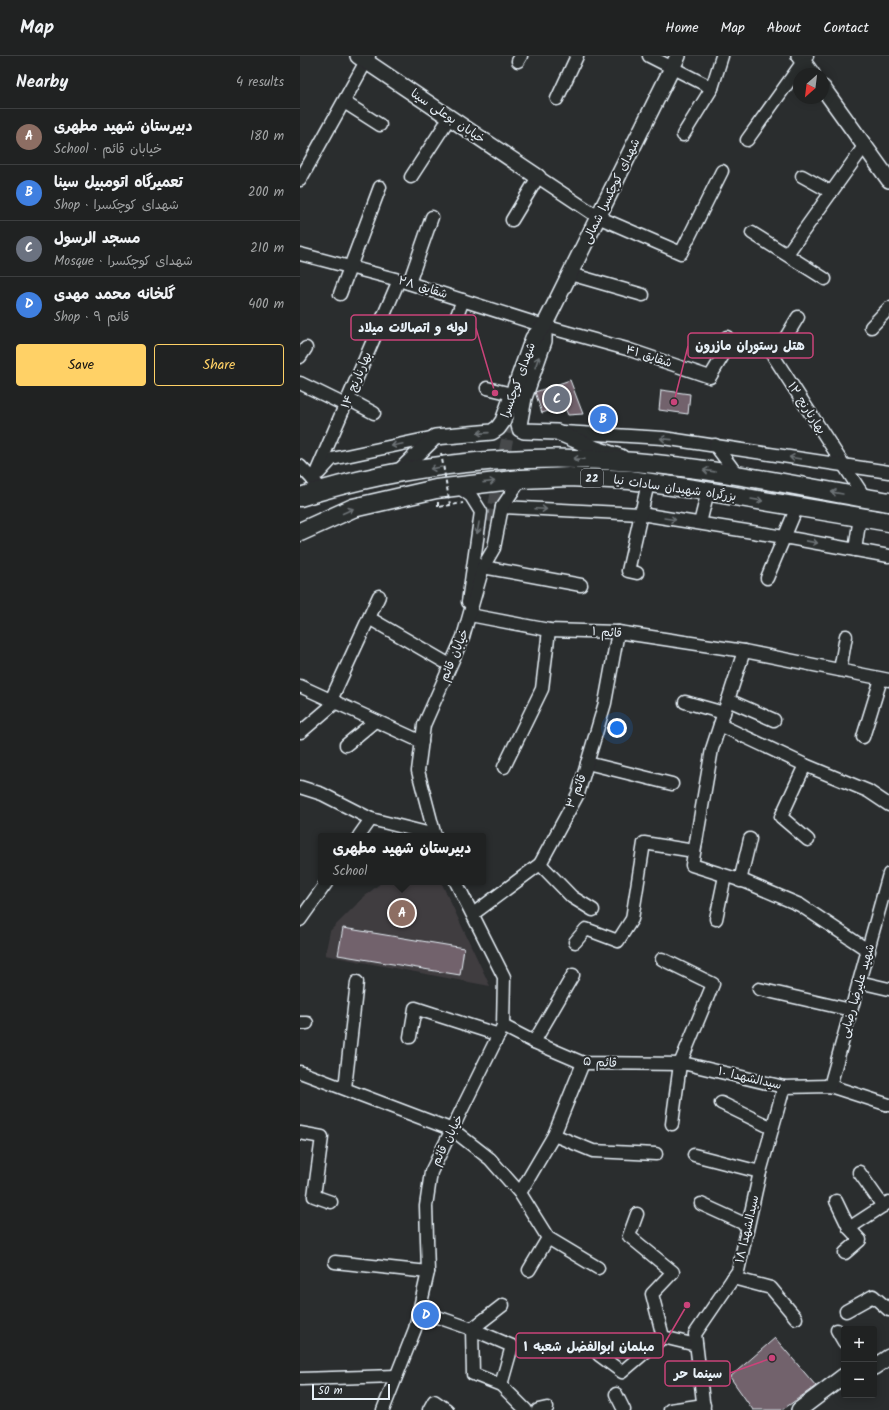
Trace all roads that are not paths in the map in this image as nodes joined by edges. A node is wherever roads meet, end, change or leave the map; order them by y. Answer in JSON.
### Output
{"nodes":[{"id":1,"x":577,"y":56,"type":"edge"},
{"id":2,"x":649,"y":56,"type":"edge"},
{"id":3,"x":722,"y":56,"type":"edge"},
{"id":4,"x":365,"y":58,"type":"edge"},
{"id":5,"x":803,"y":58,"type":"edge"},
{"id":6,"x":675,"y":61,"type":"edge"},
{"id":7,"x":809,"y":68,"type":"edge"},
{"id":8,"x":712,"y":88,"type":"junction"},
{"id":9,"x":829,"y":96,"type":"edge"},
{"id":10,"x":557,"y":99,"type":"dead end"},
{"id":11,"x":344,"y":102,"type":"junction"},
{"id":12,"x":450,"y":117,"type":"junction"},
{"id":13,"x":380,"y":125,"type":"dead end"},
{"id":14,"x":683,"y":135,"type":"dead end"},
{"id":15,"x":746,"y":140,"type":"dead end"},
{"id":16,"x":865,"y":145,"type":"junction"},
{"id":17,"x":722,"y":171,"type":"dead end"},
{"id":18,"x":802,"y":176,"type":"dead end"},
{"id":19,"x":411,"y":177,"type":"dead end"},
{"id":20,"x":538,"y":177,"type":"junction"},
{"id":21,"x":300,"y":180,"type":"edge"},
{"id":22,"x":889,"y":180,"type":"edge"},
{"id":23,"x":380,"y":187,"type":"dead end"},
{"id":24,"x":831,"y":192,"type":"junction"},
{"id":25,"x":432,"y":216,"type":"dead end"},
{"id":26,"x":598,"y":217,"type":"junction"},
{"id":27,"x":512,"y":220,"type":"dead end"},
{"id":28,"x":752,"y":233,"type":"dead end"},
{"id":29,"x":300,"y":254,"type":"edge"},
{"id":30,"x":788,"y":254,"type":"junction"},
{"id":31,"x":350,"y":267,"type":"junction"},
{"id":32,"x":570,"y":274,"type":"junction"},
{"id":33,"x":825,"y":279,"type":"dead end"},
{"id":34,"x":404,"y":281,"type":"junction"},
{"id":35,"x":340,"y":294,"type":"dead end"},
{"id":36,"x":643,"y":295,"type":"dead end"},
{"id":37,"x":463,"y":300,"type":"junction"},
{"id":38,"x":889,"y":308,"type":"edge"},
{"id":39,"x":798,"y":317,"type":"dead end"},
{"id":40,"x":544,"y":326,"type":"junction"},
{"id":41,"x":871,"y":328,"type":"dead end"},
{"id":42,"x":451,"y":331,"type":"dead end"},
{"id":43,"x":727,"y":337,"type":"dead end"},
{"id":44,"x":300,"y":383,"type":"edge"},
{"id":45,"x":487,"y":388,"type":"dead end"},
{"id":46,"x":518,"y":396,"type":"junction"},
{"id":47,"x":346,"y":402,"type":"junction"},
{"id":48,"x":374,"y":412,"type":"dead end"},
{"id":49,"x":557,"y":432,"type":"junction"},
{"id":50,"x":435,"y":437,"type":"junction"},
{"id":51,"x":715,"y":445,"type":"junction"},
{"id":52,"x":635,"y":462,"type":"junction"},
{"id":53,"x":300,"y":466,"type":"edge"},
{"id":54,"x":844,"y":466,"type":"junction"},
{"id":55,"x":889,"y":472,"type":"edge"},
{"id":56,"x":397,"y":474,"type":"junction"},
{"id":57,"x":738,"y":476,"type":"junction"},
{"id":58,"x":521,"y":479,"type":"junction"},
{"id":59,"x":648,"y":483,"type":"junction"},
{"id":60,"x":318,"y":485,"type":"junction"},
{"id":61,"x":457,"y":486,"type":"junction"},
{"id":62,"x":708,"y":491,"type":"junction"},
{"id":63,"x":300,"y":497,"type":"edge"},
{"id":64,"x":865,"y":498,"type":"junction"},
{"id":65,"x":889,"y":502,"type":"edge"},
{"id":66,"x":502,"y":507,"type":"junction"},
{"id":67,"x":797,"y":507,"type":"junction"},
{"id":68,"x":641,"y":514,"type":"junction"},
{"id":69,"x":860,"y":517,"type":"junction"},
{"id":70,"x":324,"y":522,"type":"junction"},
{"id":71,"x":491,"y":522,"type":"tunnel mouth"},
{"id":72,"x":889,"y":522,"type":"edge"},
{"id":73,"x":700,"y":524,"type":"junction"},
{"id":74,"x":300,"y":528,"type":"edge"},
{"id":75,"x":300,"y":532,"type":"edge"},
{"id":76,"x":784,"y":537,"type":"junction"},
{"id":77,"x":855,"y":550,"type":"junction"},
{"id":78,"x":889,"y":556,"type":"edge"},
{"id":79,"x":483,"y":567,"type":"junction"},
{"id":80,"x":637,"y":573,"type":"dead end"},
{"id":81,"x":767,"y":578,"type":"dead end"},
{"id":82,"x":581,"y":585,"type":"dead end"},
{"id":83,"x":379,"y":596,"type":"dead end"},
{"id":84,"x":470,"y":615,"type":"junction"},
{"id":85,"x":369,"y":618,"type":"junction"},
{"id":86,"x":549,"y":630,"type":"junction"},
{"id":87,"x":618,"y":632,"type":"junction"},
{"id":88,"x":846,"y":636,"type":"dead end"},
{"id":89,"x":744,"y":651,"type":"junction"},
{"id":90,"x":450,"y":665,"type":"junction"},
{"id":91,"x":840,"y":670,"type":"junction"},
{"id":92,"x":885,"y":680,"type":"edge"},
{"id":93,"x":300,"y":686,"type":"edge"},
{"id":94,"x":728,"y":700,"type":"junction"},
{"id":95,"x":334,"y":701,"type":"junction"},
{"id":96,"x":685,"y":702,"type":"dead end"},
{"id":97,"x":724,"y":712,"type":"junction"},
{"id":98,"x":774,"y":720,"type":"dead end"},
{"id":99,"x":375,"y":721,"type":"junction"},
{"id":100,"x":720,"y":724,"type":"junction"},
{"id":101,"x":301,"y":732,"type":"edge"},
{"id":102,"x":863,"y":737,"type":"dead end"},
{"id":103,"x":422,"y":742,"type":"junction"},
{"id":104,"x":346,"y":745,"type":"dead end"},
{"id":105,"x":587,"y":763,"type":"junction"},
{"id":106,"x":805,"y":765,"type":"junction"},
{"id":107,"x":504,"y":767,"type":"dead end"},
{"id":108,"x":672,"y":784,"type":"dead end"},
{"id":109,"x":300,"y":787,"type":"edge"},
{"id":110,"x":889,"y":805,"type":"edge"},
{"id":111,"x":371,"y":819,"type":"junction"},
{"id":112,"x":361,"y":833,"type":"edge"},
{"id":113,"x":424,"y":833,"type":"edge"},
{"id":114,"x":434,"y":833,"type":"edge"},
{"id":115,"x":750,"y":838,"type":"dead end"},
{"id":116,"x":808,"y":840,"type":"dead end"},
{"id":117,"x":694,"y":851,"type":"junction"},
{"id":118,"x":540,"y":864,"type":"junction"},
{"id":119,"x":725,"y":876,"type":"junction"},
{"id":120,"x":740,"y":881,"type":"junction"},
{"id":121,"x":888,"y":882,"type":"edge"},
{"id":122,"x":325,"y":885,"type":"edge"},
{"id":123,"x":458,"y":885,"type":"edge"},
{"id":124,"x":593,"y":910,"type":"dead end"},
{"id":125,"x":473,"y":914,"type":"junction"},
{"id":126,"x":716,"y":919,"type":"dead end"},
{"id":127,"x":300,"y":920,"type":"edge"},
{"id":128,"x":575,"y":942,"type":"dead end"},
{"id":129,"x":869,"y":951,"type":"junction"},
{"id":130,"x":662,"y":959,"type":"dead end"},
{"id":131,"x":573,"y":975,"type":"dead end"},
{"id":132,"x":357,"y":982,"type":"dead end"},
{"id":133,"x":859,"y":982,"type":"junction"},
{"id":134,"x":759,"y":989,"type":"dead end"},
{"id":135,"x":889,"y":989,"type":"edge"},
{"id":136,"x":851,"y":1010,"type":"junction"},
{"id":137,"x":501,"y":1031,"type":"junction"},
{"id":138,"x":410,"y":1037,"type":"dead end"},
{"id":139,"x":534,"y":1042,"type":"junction"},
{"id":140,"x":583,"y":1062,"type":"junction"},
{"id":141,"x":680,"y":1064,"type":"junction"},
{"id":142,"x":300,"y":1072,"type":"edge"},
{"id":143,"x":830,"y":1086,"type":"junction"},
{"id":144,"x":784,"y":1087,"type":"junction"},
{"id":145,"x":345,"y":1088,"type":"junction"},
{"id":146,"x":721,"y":1103,"type":"dead end"},
{"id":147,"x":889,"y":1105,"type":"edge"},
{"id":148,"x":672,"y":1124,"type":"dead end"},
{"id":149,"x":772,"y":1128,"type":"junction"},
{"id":150,"x":452,"y":1130,"type":"junction"},
{"id":151,"x":300,"y":1133,"type":"edge"},
{"id":152,"x":554,"y":1136,"type":"junction"},
{"id":153,"x":656,"y":1154,"type":"dead end"},
{"id":154,"x":694,"y":1155,"type":"dead end"},
{"id":155,"x":760,"y":1172,"type":"junction"},
{"id":156,"x":859,"y":1172,"type":"dead end"},
{"id":157,"x":520,"y":1193,"type":"junction"},
{"id":158,"x":836,"y":1201,"type":"dead end"},
{"id":159,"x":331,"y":1202,"type":"dead end"},
{"id":160,"x":701,"y":1204,"type":"dead end"},
{"id":161,"x":886,"y":1204,"type":"edge"},
{"id":162,"x":637,"y":1214,"type":"dead end"},
{"id":163,"x":747,"y":1225,"type":"junction"},
{"id":164,"x":848,"y":1228,"type":"junction"},
{"id":165,"x":548,"y":1238,"type":"junction"},
{"id":166,"x":846,"y":1253,"type":"dead end"},
{"id":167,"x":335,"y":1262,"type":"dead end"},
{"id":168,"x":598,"y":1268,"type":"dead end"},
{"id":169,"x":529,"y":1270,"type":"dead end"},
{"id":170,"x":428,"y":1272,"type":"junction"},
{"id":171,"x":733,"y":1278,"type":"junction"},
{"id":172,"x":503,"y":1305,"type":"dead end"},
{"id":173,"x":889,"y":1310,"type":"edge"},
{"id":174,"x":420,"y":1311,"type":"junction"},
{"id":175,"x":846,"y":1311,"type":"dead end"},
{"id":176,"x":796,"y":1318,"type":"dead end"},
{"id":177,"x":472,"y":1329,"type":"junction"},
{"id":178,"x":837,"y":1330,"type":"dead end"},
{"id":179,"x":663,"y":1337,"type":"junction"},
{"id":180,"x":841,"y":1337,"type":"edge"},
{"id":181,"x":696,"y":1345,"type":"junction"},
{"id":182,"x":889,"y":1345,"type":"edge"},
{"id":183,"x":877,"y":1353,"type":"edge"},
{"id":184,"x":599,"y":1355,"type":"dead end"},
{"id":185,"x":889,"y":1357,"type":"edge"},
{"id":186,"x":877,"y":1365,"type":"edge"},
{"id":187,"x":396,"y":1376,"type":"junction"},
{"id":188,"x":841,"y":1378,"type":"edge"},
{"id":189,"x":300,"y":1379,"type":"edge"},
{"id":190,"x":502,"y":1385,"type":"junction"},
{"id":191,"x":841,"y":1391,"type":"edge"},
{"id":192,"x":616,"y":1394,"type":"dead end"},
{"id":193,"x":704,"y":1407,"type":"edge"},
{"id":194,"x":383,"y":1410,"type":"edge"},
{"id":195,"x":429,"y":1410,"type":"edge"},
{"id":196,"x":447,"y":1410,"type":"edge"},
{"id":197,"x":526,"y":1410,"type":"edge"},
{"id":198,"x":624,"y":1410,"type":"edge"},
{"id":199,"x":670,"y":1410,"type":"edge"},
{"id":200,"x":799,"y":1410,"type":"edge"},
{"id":201,"x":815,"y":1410,"type":"edge"}],
"edges":[{"from":1,"to":10,"type":"street"},
{"from":2,"to":6,"type":"street"},
{"from":3,"to":8,"type":"street"},
{"from":4,"to":11,"type":"street"},
{"from":4,"to":12,"type":"main road","name":"خیابان بوعلی سینا"},
{"from":5,"to":7,"type":"main road"},
{"from":5,"to":15,"type":"street"},
{"from":6,"to":8,"type":"street"},
{"from":6,"to":26,"type":"main road","name":"شهدای کوچکسرا شمالی"},
{"from":8,"to":14,"type":"street"},
{"from":9,"to":16,"type":"main road"},
{"from":11,"to":13,"type":"street"},
{"from":11,"to":21,"type":"street"},
{"from":12,"to":19,"type":"street"},
{"from":12,"to":20,"type":"main road","name":"خیابان بوعلی سینا"},
{"from":16,"to":22,"type":"main road"},
{"from":16,"to":24,"type":"street"},
{"from":17,"to":26,"type":"street"},
{"from":18,"to":24,"type":"street"},
{"from":20,"to":26,"type":"street"},
{"from":20,"to":27,"type":"street"},
{"from":23,"to":31,"type":"street"},
{"from":24,"to":30,"type":"street"},
{"from":25,"to":34,"type":"street","name":"بهارنارنج ۱۴"},
{"from":26,"to":32,"type":"main road","name":"شهدای کوچکسرا شمالی"},
{"from":28,"to":30,"type":"street"},
{"from":29,"to":31,"type":"street","name":"شقایق ۲۸"},
{"from":30,"to":33,"type":"street"},
{"from":31,"to":34,"type":"street","name":"شقایق ۲۸"},
{"from":31,"to":35,"type":"street"},
{"from":32,"to":36,"type":"street"},
{"from":32,"to":40,"type":"main road","name":"شهدای کوچکسرا شمالی"},
{"from":34,"to":37,"type":"street","name":"شقایق ۲۸"},
{"from":34,"to":47,"type":"street","name":"بهارنارنج ۱۴"},
{"from":37,"to":40,"type":"street","name":"شقایق ۲۸"},
{"from":37,"to":42,"type":"street"},
{"from":38,"to":41,"type":"street"},
{"from":39,"to":54,"type":"street","name":"بهارنارنج ۱۲"},
{"from":40,"to":43,"type":"street","name":"شقایق ۴۱"},
{"from":40,"to":46,"type":"main road","name":"شهدای کوچکسرا"},
{"from":44,"to":47,"type":"street"},
{"from":45,"to":46,"type":"street"},
{"from":46,"to":49,"type":"main road","name":"شهدای کوچکسرا"},
{"from":46,"to":50,"type":"main road","name":"شهدای کوچکسرا","one_way":true},
{"from":47,"to":48,"type":"street"},
{"from":47,"to":60,"type":"street","name":"بهارنارنج ۱۴"},
{"from":51,"to":49,"type":"street","one_way":true},
{"from":49,"to":52,"type":"main road","name":"شهدای کوچکسرا"},
{"from":50,"to":56,"type":"main road"},
{"from":50,"to":60,"type":"street","one_way":true},
{"from":54,"to":51,"type":"street","one_way":true},
{"from":51,"to":57,"type":"street"},
{"from":52,"to":56,"type":"highway","name":"بزرگراه شهیدان سادات نیا","number":"22","one_way":true},
{"from":57,"to":52,"type":"highway","name":"بزرگراه شهیدان سادات نیا","number":"22","one_way":true},
{"from":53,"to":60,"type":"street"},
{"from":54,"to":55,"type":"street"},
{"from":54,"to":64,"type":"street","name":"بهارنارنج ۱۲"},
{"from":56,"to":60,"type":"highway","name":"بزرگراه شهیدان سادات نیا","number":"22"},
{"from":64,"to":57,"type":"highway","name":"بزرگراه شهیدان سادات نیا","number":"22","one_way":true},
{"from":58,"to":59,"type":"highway","name":"بزرگراه شهیدان سادات نیا","number":"22"},
{"from":61,"to":58,"type":"highway","name":"بزرگراه شهیدان سادات نیا","number":"22","one_way":true},
{"from":58,"to":66,"type":"street","name":"خیابان قائم"},
{"from":59,"to":62,"type":"highway","name":"بزرگراه شهیدان سادات نیا","number":"22"},
{"from":59,"to":68,"type":"street"},
{"from":60,"to":63,"type":"highway","name":"بزرگراه شهیدان سادات نیا","number":"22"},
{"from":70,"to":61,"type":"highway","name":"بزرگراه شهیدان سادات نیا","number":"22","one_way":true},
{"from":61,"to":84,"type":"street","one_way":true},
{"from":62,"to":67,"type":"highway","name":"بزرگراه شهیدان سادات نیا","number":"22","one_way":true},
{"from":62,"to":73,"type":"street"},
{"from":64,"to":65,"type":"highway","name":"بزرگراه شهیدان سادات نیا","number":"22"},
{"from":66,"to":68,"type":"street","one_way":true},
{"from":66,"to":79,"type":"street","name":"خیابان قائم"},
{"from":67,"to":69,"type":"highway","name":"بزرگراه شهیدان سادات نیا","number":"22"},
{"from":67,"to":76,"type":"street"},
{"from":68,"to":73,"type":"street","one_way":true},
{"from":68,"to":80,"type":"street"},
{"from":69,"to":72,"type":"highway","name":"بزرگراه شهیدان سادات نیا","number":"22"},
{"from":69,"to":77,"type":"street"},
{"from":70,"to":74,"type":"highway"},
{"from":70,"to":75,"type":"highway","name":"بزرگراه شهیدان سادات نیا","number":"22"},
{"from":71,"to":79,"type":"street"},
{"from":73,"to":76,"type":"street"},
{"from":76,"to":77,"type":"street","one_way":true},
{"from":76,"to":81,"type":"street"},
{"from":77,"to":78,"type":"street"},
{"from":79,"to":82,"type":"street"},
{"from":79,"to":84,"type":"street","name":"خیابان قائم"},
{"from":83,"to":85,"type":"street"},
{"from":84,"to":86,"type":"street","name":"قائم ۱"},
{"from":84,"to":90,"type":"street","name":"خیابان قائم"},
{"from":85,"to":90,"type":"street"},
{"from":85,"to":95,"type":"street"},
{"from":86,"to":87,"type":"street","name":"قائم ۱"},
{"from":86,"to":107,"type":"street"},
{"from":87,"to":89,"type":"street","name":"قائم ۱"},
{"from":87,"to":105,"type":"street","name":"قائم ۳"},
{"from":88,"to":91,"type":"street"},
{"from":89,"to":91,"type":"street","name":"قائم ۱"},
{"from":89,"to":94,"type":"street"},
{"from":90,"to":103,"type":"street","name":"خیابان قائم"},
{"from":91,"to":92,"type":"street","name":"قائم ۱"},
{"from":92,"to":102,"type":"street"},
{"from":93,"to":95,"type":"street"},
{"from":94,"to":97,"type":"street"},
{"from":94,"to":98,"type":"street"},
{"from":95,"to":99,"type":"street"},
{"from":95,"to":101,"type":"street"},
{"from":96,"to":97,"type":"street"},
{"from":97,"to":100,"type":"street"},
{"from":99,"to":103,"type":"street"},
{"from":99,"to":104,"type":"street"},
{"from":100,"to":106,"type":"street"},
{"from":100,"to":117,"type":"street"},
{"from":103,"to":114,"type":"street","name":"خیابان قائم"},
{"from":105,"to":108,"type":"street"},
{"from":105,"to":118,"type":"street","name":"قائم ۳"},
{"from":106,"to":110,"type":"street"},
{"from":106,"to":116,"type":"street"},
{"from":109,"to":111,"type":"street"},
{"from":111,"to":112,"type":"street"},
{"from":111,"to":113,"type":"street"},
{"from":115,"to":120,"type":"street"},
{"from":117,"to":119,"type":"street"},
{"from":117,"to":128,"type":"street"},
{"from":118,"to":124,"type":"street"},
{"from":118,"to":125,"type":"street","name":"قائم ۳"},
{"from":119,"to":120,"type":"street"},
{"from":119,"to":126,"type":"street"},
{"from":120,"to":129,"type":"street"},
{"from":121,"to":129,"type":"street","name":"شهید علیرضا رضایی"},
{"from":122,"to":127,"type":"street"},
{"from":123,"to":125,"type":"street","name":"خیابان قائم"},
{"from":125,"to":137,"type":"street","name":"خیابان قائم"},
{"from":129,"to":133,"type":"street","name":"شهید علیرضا رضایی"},
{"from":130,"to":141,"type":"street"},
{"from":131,"to":139,"type":"street"},
{"from":132,"to":145,"type":"street"},
{"from":133,"to":135,"type":"street"},
{"from":133,"to":136,"type":"street","name":"شهید علیرضا رضایی"},
{"from":134,"to":136,"type":"street"},
{"from":136,"to":143,"type":"street","name":"شهید علیرضا رضایی"},
{"from":137,"to":138,"type":"street","name":"قائم ۵"},
{"from":137,"to":139,"type":"street","name":"قائم ۵"},
{"from":137,"to":150,"type":"street","name":"خیابان قائم"},
{"from":139,"to":140,"type":"street","name":"قائم ۵"},
{"from":140,"to":141,"type":"street","name":"قائم ۵"},
{"from":140,"to":152,"type":"street"},
{"from":141,"to":144,"type":"street","name":"سیدالشهدا ۱۰"},
{"from":141,"to":148,"type":"street"},
{"from":142,"to":145,"type":"street"},
{"from":143,"to":144,"type":"street","name":"سیدالشهدا ۱۰"},
{"from":143,"to":147,"type":"street","name":"سیدالشهدا ۱۰"},
{"from":144,"to":149,"type":"street","name":"سیدالشهدا ۱۸"},
{"from":145,"to":150,"type":"street"},
{"from":146,"to":149,"type":"street"},
{"from":149,"to":155,"type":"street","name":"سیدالشهدا ۱۸"},
{"from":150,"to":157,"type":"street"},
{"from":150,"to":170,"type":"street","name":"خیابان قائم"},
{"from":151,"to":159,"type":"street"},
{"from":152,"to":153,"type":"street"},
{"from":152,"to":157,"type":"street"},
{"from":154,"to":155,"type":"street"},
{"from":155,"to":163,"type":"street","name":"سیدالشهدا ۱۸"},
{"from":156,"to":161,"type":"street"},
{"from":157,"to":165,"type":"street"},
{"from":158,"to":164,"type":"street"},
{"from":160,"to":163,"type":"street"},
{"from":161,"to":164,"type":"street"},
{"from":162,"to":179,"type":"street"},
{"from":163,"to":171,"type":"street","name":"سیدالشهدا ۱۸"},
{"from":164,"to":166,"type":"street"},
{"from":165,"to":168,"type":"street"},
{"from":165,"to":169,"type":"street"},
{"from":167,"to":170,"type":"street"},
{"from":170,"to":174,"type":"street","name":"خیابان قائم"},
{"from":171,"to":176,"type":"street"},
{"from":171,"to":181,"type":"street","name":"سیدالشهدا ۱۸"},
{"from":172,"to":177,"type":"street"},
{"from":173,"to":175,"type":"street"},
{"from":174,"to":177,"type":"street"},
{"from":174,"to":187,"type":"street","name":"خیابان قائم"},
{"from":177,"to":190,"type":"street"},
{"from":177,"to":190,"type":"street"},
{"from":178,"to":180,"type":"street"},
{"from":179,"to":181,"type":"street"},
{"from":179,"to":184,"type":"street"},
{"from":181,"to":193,"type":"street","name":"سیدالشهدا ۱۸"},
{"from":182,"to":183,"type":"main road"},
{"from":185,"to":186,"type":"main road"},
{"from":187,"to":189,"type":"street"},
{"from":187,"to":194,"type":"street","name":"خیابان قائم"},
{"from":188,"to":200,"type":"main road"},
{"from":190,"to":197,"type":"street"},
{"from":191,"to":201,"type":"main road"},
{"from":192,"to":198,"type":"street"},
{"from":193,"to":199,"type":"street"},
{"from":195,"to":196,"type":"street"}]}
